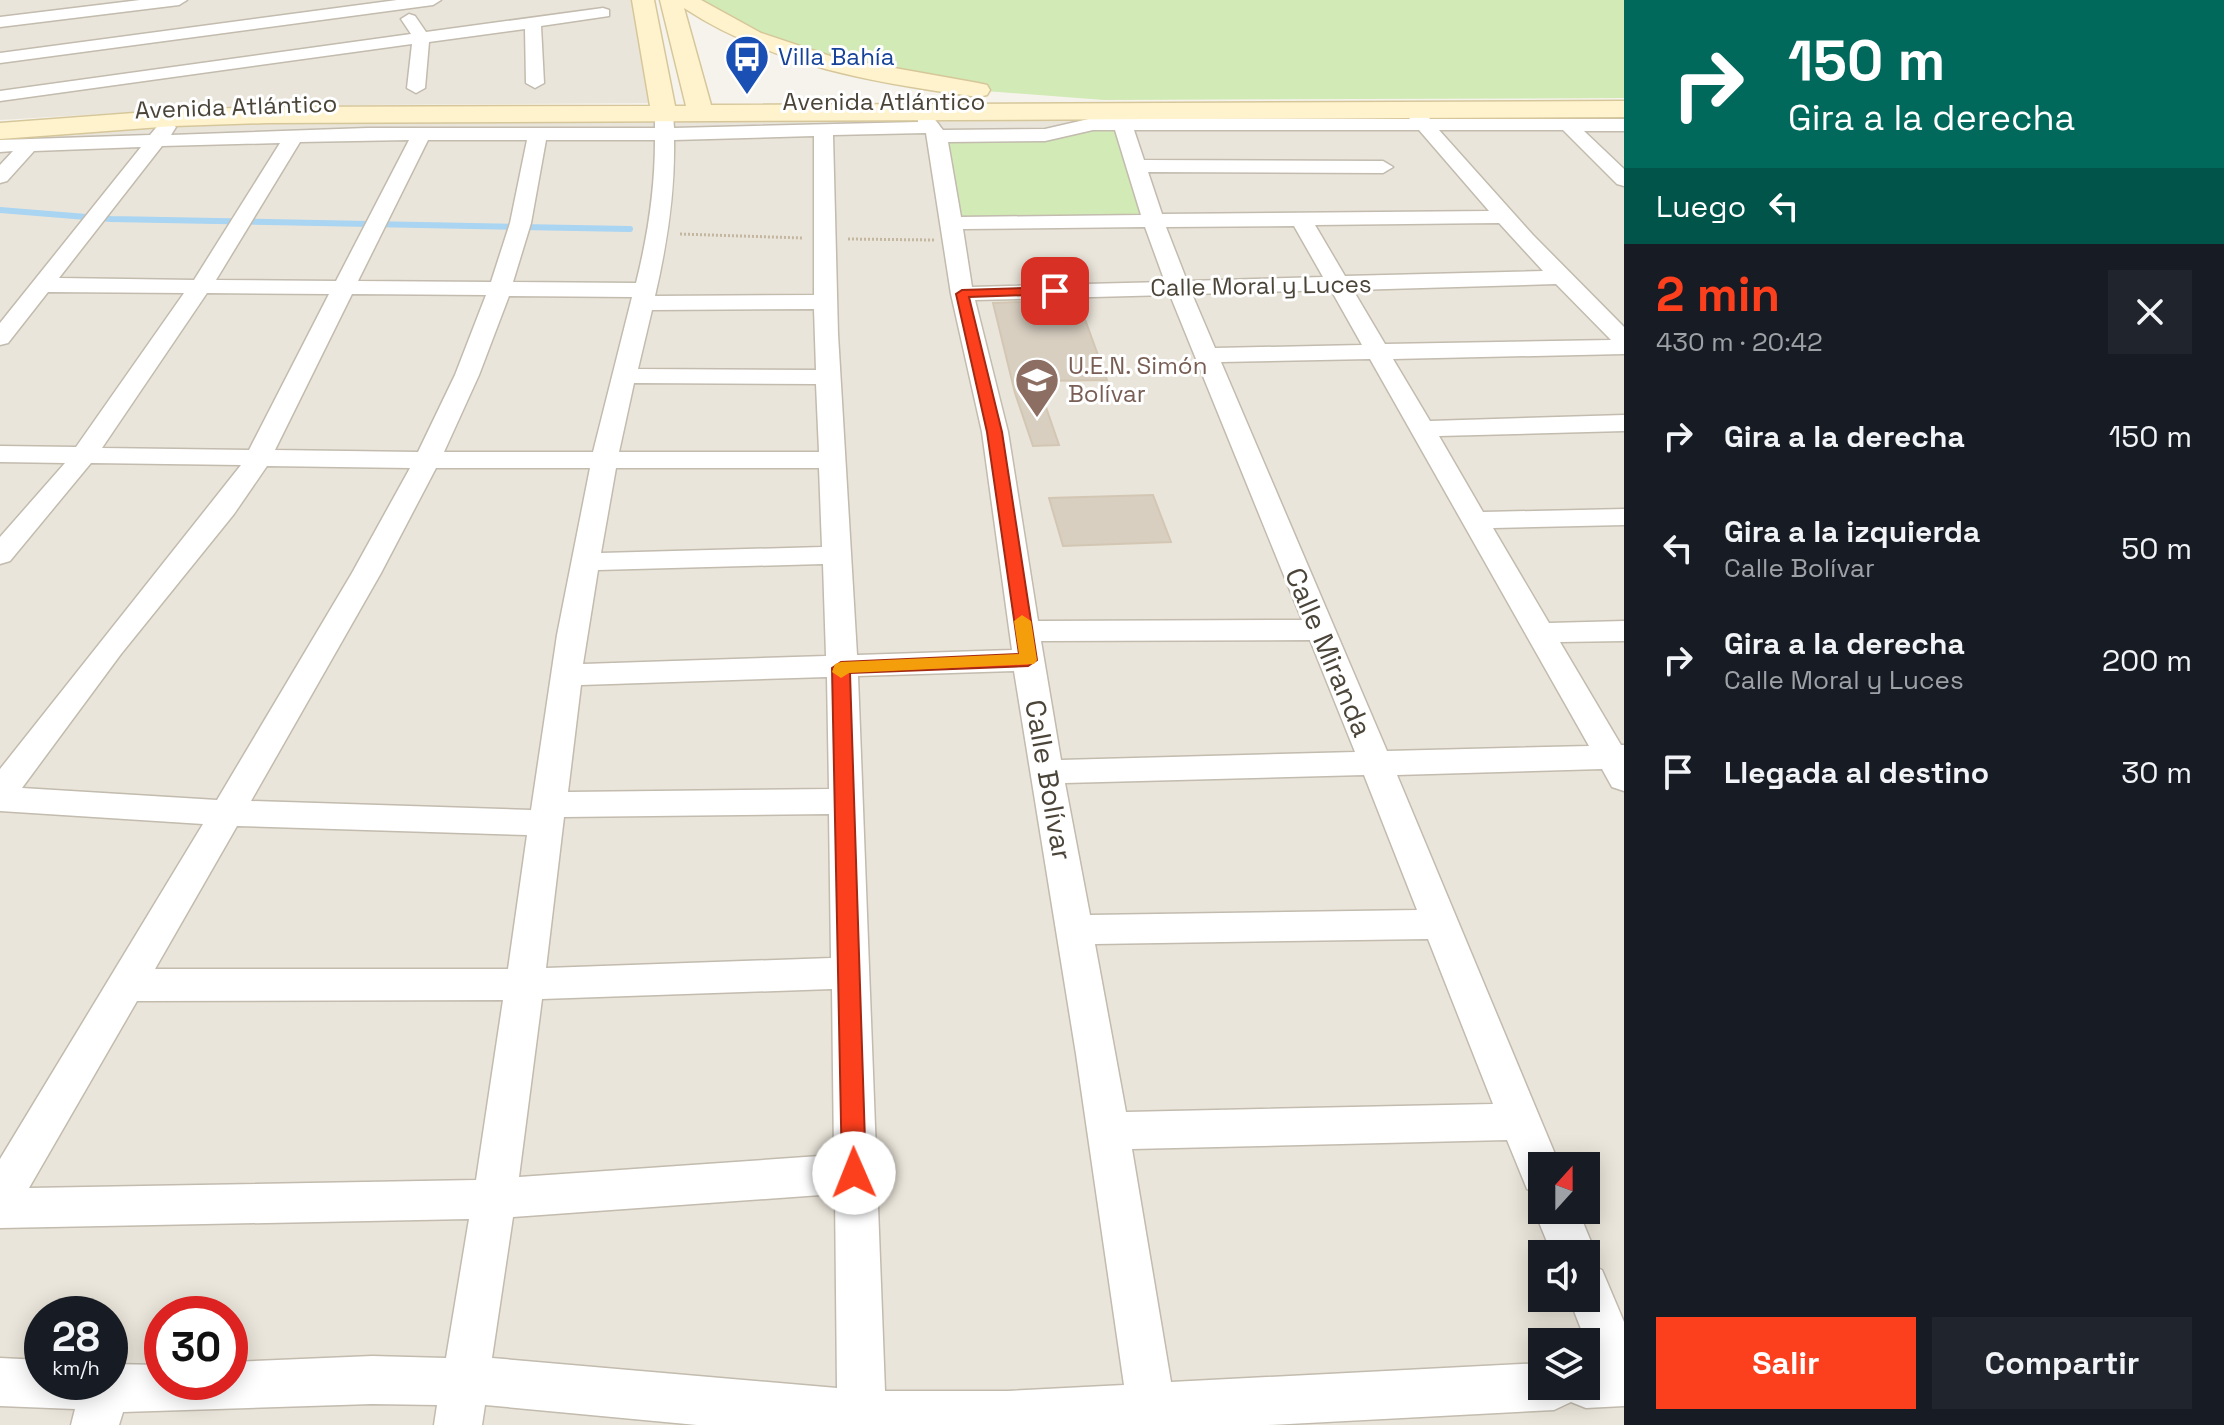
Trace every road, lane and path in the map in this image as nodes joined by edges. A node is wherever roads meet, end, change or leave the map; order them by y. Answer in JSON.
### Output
{"nodes":[{"id":1,"x":177,"y":0,"type":"edge"},
{"id":2,"x":433,"y":0,"type":"edge"},
{"id":3,"x":643,"y":0,"type":"edge"},
{"id":4,"x":671,"y":0,"type":"edge"},
{"id":5,"x":686,"y":0,"type":"edge"},
{"id":6,"x":398,"y":2,"type":"edge"},
{"id":7,"x":603,"y":13,"type":"dead end"},
{"id":8,"x":0,"y":22,"type":"edge"},
{"id":9,"x":533,"y":22,"type":"junction"},
{"id":10,"x":421,"y":37,"type":"junction"},
{"id":11,"x":197,"y":50,"type":"junction"},
{"id":12,"x":0,"y":58,"type":"edge"},
{"id":13,"x":658,"y":75,"type":"junction"},
{"id":14,"x":535,"y":83,"type":"dead end"},
{"id":15,"x":416,"y":88,"type":"dead end"},
{"id":16,"x":0,"y":96,"type":"edge"},
{"id":17,"x":1624,"y":98,"type":"edge"},
{"id":18,"x":1104,"y":100,"type":"junction"},
{"id":19,"x":572,"y":103,"type":"junction"},
{"id":20,"x":701,"y":109,"type":"junction"},
{"id":21,"x":1624,"y":109,"type":"edge"},
{"id":22,"x":664,"y":117,"type":"junction"},
{"id":23,"x":1418,"y":117,"type":"junction"},
{"id":24,"x":0,"y":120,"type":"edge"},
{"id":25,"x":930,"y":125,"type":"junction"},
{"id":26,"x":1568,"y":125,"type":"junction"},
{"id":27,"x":1624,"y":125,"type":"edge"},
{"id":28,"x":1123,"y":126,"type":"junction"},
{"id":29,"x":166,"y":129,"type":"junction"},
{"id":30,"x":823,"y":130,"type":"junction"},
{"id":31,"x":0,"y":131,"type":"edge"},
{"id":32,"x":421,"y":134,"type":"junction"},
{"id":33,"x":537,"y":135,"type":"junction"},
{"id":34,"x":294,"y":136,"type":"junction"},
{"id":35,"x":30,"y":144,"type":"junction"},
{"id":36,"x":0,"y":146,"type":"edge"},
{"id":37,"x":1134,"y":166,"type":"junction"},
{"id":38,"x":1383,"y":167,"type":"dead end"},
{"id":39,"x":0,"y":177,"type":"edge"},
{"id":40,"x":1624,"y":180,"type":"edge"},
{"id":41,"x":1503,"y":217,"type":"junction"},
{"id":42,"x":1302,"y":221,"type":"junction"},
{"id":43,"x":1153,"y":222,"type":"junction"},
{"id":44,"x":953,"y":223,"type":"junction"},
{"id":45,"x":1561,"y":277,"type":"junction"},
{"id":46,"x":1340,"y":284,"type":"junction"},
{"id":47,"x":41,"y":285,"type":"junction"},
{"id":48,"x":200,"y":287,"type":"junction"},
{"id":49,"x":345,"y":287,"type":"junction"},
{"id":50,"x":1178,"y":288,"type":"junction"},
{"id":51,"x":498,"y":289,"type":"junction"},
{"id":52,"x":962,"y":294,"type":"junction"},
{"id":53,"x":644,"y":296,"type":"junction"},
{"id":54,"x":825,"y":302,"type":"junction"},
{"id":55,"x":1624,"y":306,"type":"edge"},
{"id":56,"x":1591,"y":309,"type":"junction"},
{"id":57,"x":0,"y":338,"type":"edge"},
{"id":58,"x":1624,"y":340,"type":"edge"},
{"id":59,"x":1624,"y":347,"type":"edge"},
{"id":60,"x":1381,"y":353,"type":"junction"},
{"id":61,"x":1205,"y":355,"type":"junction"},
{"id":62,"x":624,"y":376,"type":"junction"},
{"id":63,"x":827,"y":377,"type":"junction"},
{"id":64,"x":1624,"y":423,"type":"edge"},
{"id":65,"x":1424,"y":429,"type":"junction"},
{"id":66,"x":0,"y":454,"type":"edge"},
{"id":67,"x":83,"y":456,"type":"junction"},
{"id":68,"x":258,"y":458,"type":"junction"},
{"id":69,"x":605,"y":459,"type":"junction"},
{"id":70,"x":427,"y":460,"type":"junction"},
{"id":71,"x":832,"y":460,"type":"junction"},
{"id":72,"x":1624,"y":517,"type":"edge"},
{"id":73,"x":1475,"y":520,"type":"junction"},
{"id":74,"x":0,"y":555,"type":"edge"},
{"id":75,"x":835,"y":555,"type":"junction"},
{"id":76,"x":586,"y":562,"type":"junction"},
{"id":77,"x":1320,"y":630,"type":"junction"},
{"id":78,"x":1624,"y":631,"type":"edge"},
{"id":79,"x":1539,"y":633,"type":"junction"},
{"id":80,"x":1026,"y":645,"type":"junction"},
{"id":81,"x":841,"y":668,"type":"junction"},
{"id":82,"x":567,"y":675,"type":"junction"},
{"id":83,"x":1375,"y":762,"type":"junction"},
{"id":84,"x":1620,"y":765,"type":"edge"},
{"id":85,"x":1048,"y":772,"type":"junction"},
{"id":86,"x":0,"y":793,"type":"edge"},
{"id":87,"x":0,"y":799,"type":"edge"},
{"id":88,"x":845,"y":801,"type":"junction"},
{"id":89,"x":228,"y":813,"type":"junction"},
{"id":90,"x":549,"y":814,"type":"junction"},
{"id":91,"x":1441,"y":924,"type":"junction"},
{"id":92,"x":1075,"y":930,"type":"junction"},
{"id":93,"x":850,"y":973,"type":"junction"},
{"id":94,"x":525,"y":984,"type":"junction"},
{"id":95,"x":128,"y":985,"type":"junction"},
{"id":96,"x":1520,"y":1122,"type":"junction"},
{"id":97,"x":1108,"y":1131,"type":"junction"},
{"id":98,"x":1532,"y":1152,"type":"edge"},
{"id":99,"x":854,"y":1173,"type":"junction"},
{"id":100,"x":0,"y":1197,"type":"edge"},
{"id":101,"x":494,"y":1199,"type":"junction"},
{"id":102,"x":0,"y":1208,"type":"edge"},
{"id":103,"x":1597,"y":1312,"type":"edge"},
{"id":104,"x":1624,"y":1381,"type":"edge"},
{"id":105,"x":0,"y":1382,"type":"edge"},
{"id":106,"x":1600,"y":1383,"type":"edge"},
{"id":107,"x":1528,"y":1388,"type":"edge"},
{"id":108,"x":461,"y":1403,"type":"edge"},
{"id":109,"x":100,"y":1406,"type":"edge"},
{"id":110,"x":1153,"y":1416,"type":"edge"},
{"id":111,"x":862,"y":1420,"type":"edge"}],
"edges":[{"from":1,"to":8,"type":"street"},
{"from":1,"to":11,"type":"street"},
{"from":2,"to":6,"type":"street"},
{"from":3,"to":13,"type":"main road"},
{"from":4,"to":20,"type":"main road"},
{"from":5,"to":18,"type":"main road"},
{"from":6,"to":10,"type":"street"},
{"from":6,"to":11,"type":"street"},
{"from":7,"to":9,"type":"street"},
{"from":9,"to":10,"type":"street"},
{"from":9,"to":14,"type":"street"},
{"from":10,"to":11,"type":"street"},
{"from":10,"to":15,"type":"street"},
{"from":11,"to":12,"type":"street"},
{"from":11,"to":16,"type":"street"},
{"from":13,"to":19,"type":"main road"},
{"from":13,"to":22,"type":"main road"},
{"from":17,"to":18,"type":"main road","name":"Avenida Atlántico"},
{"from":18,"to":20,"type":"main road","name":"Avenida Atlántico"},
{"from":19,"to":22,"type":"main road","name":"Avenida Atlántico"},
{"from":19,"to":24,"type":"main road","name":"Avenida Atlántico"},
{"from":20,"to":22,"type":"main road"},
{"from":20,"to":25,"type":"main road","name":"Avenida Atlántico"},
{"from":21,"to":23,"type":"main road","name":"Avenida Atlántico"},
{"from":22,"to":29,"type":"main road","name":"Avenida Atlántico"},
{"from":22,"to":30,"type":"street"},
{"from":22,"to":33,"type":"street"},
{"from":22,"to":53,"type":"street"},
{"from":23,"to":25,"type":"main road","name":"Avenida Atlántico"},
{"from":23,"to":26,"type":"street"},
{"from":23,"to":28,"type":"street"},
{"from":23,"to":41,"type":"street"},
{"from":25,"to":28,"type":"street"},
{"from":25,"to":30,"type":"street"},
{"from":25,"to":44,"type":"street","name":"Calle Bolívar"},
{"from":26,"to":27,"type":"street"},
{"from":26,"to":40,"type":"street"},
{"from":28,"to":37,"type":"street","name":"Calle Miranda"},
{"from":29,"to":31,"type":"main road","name":"Avenida Atlántico"},
{"from":29,"to":34,"type":"street"},
{"from":29,"to":35,"type":"street"},
{"from":29,"to":47,"type":"street"},
{"from":30,"to":54,"type":"street"},
{"from":32,"to":33,"type":"street"},
{"from":32,"to":34,"type":"street"},
{"from":32,"to":49,"type":"street"},
{"from":33,"to":51,"type":"street"},
{"from":34,"to":48,"type":"street"},
{"from":35,"to":36,"type":"street"},
{"from":35,"to":39,"type":"street"},
{"from":37,"to":38,"type":"street"},
{"from":37,"to":43,"type":"street","name":"Calle Miranda"},
{"from":41,"to":42,"type":"street"},
{"from":41,"to":45,"type":"street"},
{"from":42,"to":43,"type":"street"},
{"from":42,"to":46,"type":"street"},
{"from":43,"to":44,"type":"street"},
{"from":43,"to":50,"type":"street","name":"Calle Miranda"},
{"from":44,"to":52,"type":"street","name":"Calle Bolívar"},
{"from":45,"to":46,"type":"street","name":"Calle Moral y Luces"},
{"from":45,"to":56,"type":"street"},
{"from":46,"to":50,"type":"street","name":"Calle Moral y Luces"},
{"from":46,"to":60,"type":"street"},
{"from":47,"to":48,"type":"street"},
{"from":47,"to":57,"type":"street"},
{"from":48,"to":49,"type":"street"},
{"from":48,"to":67,"type":"street"},
{"from":49,"to":51,"type":"street"},
{"from":49,"to":68,"type":"street"},
{"from":50,"to":52,"type":"street","name":"Calle Moral y Luces"},
{"from":50,"to":61,"type":"street","name":"Calle Miranda"},
{"from":51,"to":53,"type":"street"},
{"from":51,"to":70,"type":"street"},
{"from":52,"to":80,"type":"street","name":"Calle Bolívar"},
{"from":53,"to":54,"type":"street"},
{"from":53,"to":62,"type":"street"},
{"from":54,"to":63,"type":"street"},
{"from":55,"to":56,"type":"street"},
{"from":56,"to":58,"type":"street"},
{"from":59,"to":60,"type":"street"},
{"from":60,"to":61,"type":"street"},
{"from":60,"to":65,"type":"street"},
{"from":61,"to":77,"type":"street","name":"Calle Miranda"},
{"from":62,"to":63,"type":"street"},
{"from":62,"to":69,"type":"street"},
{"from":63,"to":71,"type":"street"},
{"from":64,"to":65,"type":"street"},
{"from":65,"to":73,"type":"street"},
{"from":66,"to":67,"type":"street"},
{"from":67,"to":68,"type":"street"},
{"from":67,"to":74,"type":"street"},
{"from":68,"to":70,"type":"street"},
{"from":68,"to":86,"type":"street"},
{"from":69,"to":70,"type":"street"},
{"from":69,"to":71,"type":"street"},
{"from":69,"to":76,"type":"street"},
{"from":70,"to":89,"type":"street"},
{"from":71,"to":75,"type":"street"},
{"from":72,"to":73,"type":"street"},
{"from":73,"to":79,"type":"street"},
{"from":75,"to":76,"type":"street"},
{"from":75,"to":81,"type":"street"},
{"from":76,"to":82,"type":"street"},
{"from":77,"to":80,"type":"street"},
{"from":77,"to":83,"type":"street","name":"Calle Miranda"},
{"from":78,"to":79,"type":"street"},
{"from":79,"to":84,"type":"street"},
{"from":80,"to":81,"type":"street"},
{"from":80,"to":85,"type":"street","name":"Calle Bolívar"},
{"from":81,"to":82,"type":"street"},
{"from":81,"to":88,"type":"street"},
{"from":82,"to":90,"type":"street"},
{"from":83,"to":84,"type":"street"},
{"from":83,"to":85,"type":"street"},
{"from":83,"to":91,"type":"street","name":"Calle Miranda"},
{"from":85,"to":92,"type":"street","name":"Calle Bolívar"},
{"from":87,"to":89,"type":"street"},
{"from":88,"to":90,"type":"street"},
{"from":88,"to":93,"type":"street"},
{"from":89,"to":90,"type":"street"},
{"from":89,"to":95,"type":"street"},
{"from":90,"to":94,"type":"street"},
{"from":91,"to":92,"type":"street"},
{"from":91,"to":96,"type":"street","name":"Calle Miranda"},
{"from":92,"to":97,"type":"street","name":"Calle Bolívar"},
{"from":93,"to":94,"type":"street"},
{"from":93,"to":99,"type":"street"},
{"from":94,"to":95,"type":"street"},
{"from":94,"to":101,"type":"street"},
{"from":95,"to":100,"type":"street"},
{"from":96,"to":97,"type":"street"},
{"from":96,"to":98,"type":"street","name":"Calle Miranda"},
{"from":97,"to":110,"type":"street","name":"Calle Bolívar"},
{"from":99,"to":101,"type":"street"},
{"from":99,"to":111,"type":"street"},
{"from":101,"to":102,"type":"street"},
{"from":101,"to":108,"type":"street"},
{"from":103,"to":104,"type":"street"},
{"from":104,"to":106,"type":"street"},
{"from":105,"to":109,"type":"street"},
{"from":107,"to":110,"type":"street"},
{"from":108,"to":109,"type":"street"},
{"from":108,"to":111,"type":"street"},
{"from":110,"to":111,"type":"street"}]}
